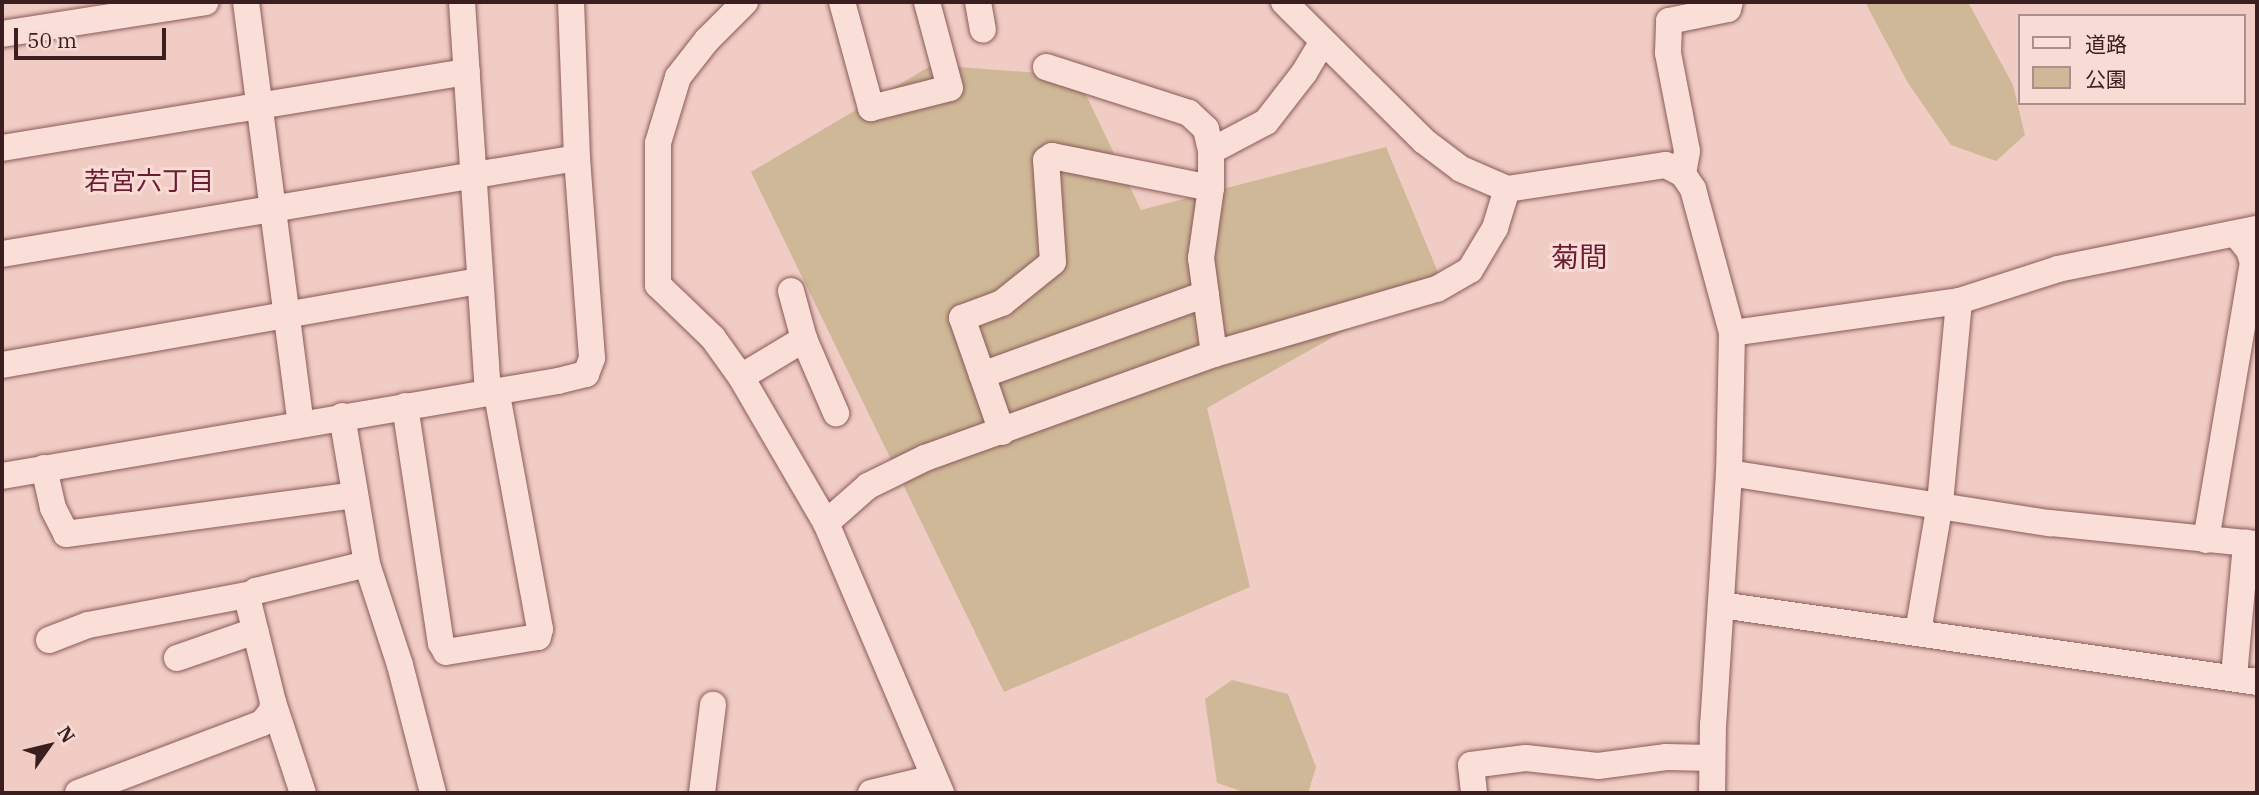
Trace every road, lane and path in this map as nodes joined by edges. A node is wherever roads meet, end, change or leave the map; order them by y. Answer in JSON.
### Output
{"nodes":[{"id":1,"x":206,"y":2,"type":"edge"},
{"id":2,"x":246,"y":2,"type":"edge"},
{"id":3,"x":462,"y":2,"type":"edge"},
{"id":4,"x":571,"y":2,"type":"edge"},
{"id":5,"x":745,"y":2,"type":"edge"},
{"id":6,"x":842,"y":2,"type":"edge"},
{"id":7,"x":927,"y":2,"type":"edge"},
{"id":8,"x":978,"y":2,"type":"edge"},
{"id":9,"x":1284,"y":2,"type":"edge"},
{"id":10,"x":1730,"y":2,"type":"edge"},
{"id":11,"x":983,"y":30,"type":"dead end"},
{"id":12,"x":2,"y":34,"type":"edge"},
{"id":13,"x":1323,"y":41,"type":"junction"},
{"id":14,"x":1046,"y":67,"type":"dead end"},
{"id":15,"x":467,"y":72,"type":"junction"},
{"id":16,"x":260,"y":106,"type":"junction"},
{"id":17,"x":2,"y":148,"type":"edge"},
{"id":18,"x":1212,"y":151,"type":"junction"},
{"id":19,"x":577,"y":158,"type":"junction"},
{"id":20,"x":475,"y":174,"type":"junction"},
{"id":21,"x":1683,"y":174,"type":"junction"},
{"id":22,"x":1211,"y":188,"type":"junction"},
{"id":23,"x":1507,"y":188,"type":"junction"},
{"id":24,"x":273,"y":208,"type":"junction"},
{"id":25,"x":2247,"y":232,"type":"edge"},
{"id":26,"x":2,"y":254,"type":"edge"},
{"id":27,"x":479,"y":281,"type":"junction"},
{"id":28,"x":791,"y":291,"type":"dead end"},
{"id":29,"x":1206,"y":294,"type":"junction"},
{"id":30,"x":1959,"y":301,"type":"junction"},
{"id":31,"x":287,"y":315,"type":"junction"},
{"id":32,"x":1732,"y":333,"type":"junction"},
{"id":33,"x":804,"y":339,"type":"junction"},
{"id":34,"x":1214,"y":354,"type":"junction"},
{"id":35,"x":2,"y":365,"type":"edge"},
{"id":36,"x":982,"y":375,"type":"junction"},
{"id":37,"x":741,"y":377,"type":"junction"},
{"id":38,"x":492,"y":390,"type":"junction"},
{"id":39,"x":405,"y":405,"type":"junction"},
{"id":40,"x":836,"y":413,"type":"dead end"},
{"id":41,"x":342,"y":416,"type":"junction"},
{"id":42,"x":301,"y":424,"type":"junction"},
{"id":43,"x":1002,"y":432,"type":"junction"},
{"id":44,"x":44,"y":468,"type":"junction"},
{"id":45,"x":1729,"y":472,"type":"junction"},
{"id":46,"x":2,"y":476,"type":"edge"},
{"id":47,"x":354,"y":495,"type":"junction"},
{"id":48,"x":1940,"y":503,"type":"junction"},
{"id":49,"x":826,"y":523,"type":"junction"},
{"id":50,"x":2206,"y":540,"type":"junction"},
{"id":51,"x":2252,"y":543,"type":"edge"},
{"id":52,"x":368,"y":565,"type":"junction"},
{"id":53,"x":251,"y":594,"type":"junction"},
{"id":54,"x":1721,"y":605,"type":"junction"},
{"id":55,"x":256,"y":631,"type":"junction"},
{"id":56,"x":1918,"y":632,"type":"junction"},
{"id":57,"x":49,"y":640,"type":"dead end"},
{"id":58,"x":177,"y":658,"type":"dead end"},
{"id":59,"x":2246,"y":679,"type":"edge"},
{"id":60,"x":273,"y":702,"type":"junction"},
{"id":61,"x":713,"y":705,"type":"dead end"},
{"id":62,"x":1712,"y":758,"type":"junction"},
{"id":63,"x":937,"y":786,"type":"edge"},
{"id":64,"x":78,"y":793,"type":"edge"},
{"id":65,"x":303,"y":793,"type":"edge"},
{"id":66,"x":433,"y":793,"type":"edge"},
{"id":67,"x":702,"y":793,"type":"edge"},
{"id":68,"x":871,"y":793,"type":"edge"},
{"id":69,"x":1474,"y":793,"type":"edge"},
{"id":70,"x":1712,"y":793,"type":"edge"}],
"edges":[{"from":1,"to":12,"type":"street"},
{"from":2,"to":16,"type":"street"},
{"from":3,"to":15,"type":"street"},
{"from":4,"to":19,"type":"street"},
{"from":5,"to":37,"type":"street"},
{"from":6,"to":7,"type":"street"},
{"from":8,"to":11,"type":"street"},
{"from":9,"to":13,"type":"street"},
{"from":10,"to":21,"type":"street"},
{"from":13,"to":18,"type":"street"},
{"from":13,"to":23,"type":"street"},
{"from":14,"to":18,"type":"street"},
{"from":15,"to":16,"type":"street"},
{"from":15,"to":20,"type":"street"},
{"from":16,"to":17,"type":"street"},
{"from":16,"to":24,"type":"street"},
{"from":18,"to":22,"type":"street"},
{"from":19,"to":20,"type":"street"},
{"from":19,"to":38,"type":"street"},
{"from":20,"to":24,"type":"street"},
{"from":20,"to":27,"type":"street"},
{"from":21,"to":23,"type":"street"},
{"from":21,"to":32,"type":"street"},
{"from":22,"to":29,"type":"street"},
{"from":22,"to":36,"type":"street"},
{"from":23,"to":34,"type":"street"},
{"from":24,"to":26,"type":"street"},
{"from":24,"to":31,"type":"street"},
{"from":25,"to":30,"type":"street"},
{"from":25,"to":50,"type":"street"},
{"from":27,"to":31,"type":"street"},
{"from":27,"to":38,"type":"street"},
{"from":28,"to":33,"type":"street"},
{"from":29,"to":34,"type":"street"},
{"from":29,"to":36,"type":"street"},
{"from":30,"to":32,"type":"street"},
{"from":30,"to":48,"type":"street"},
{"from":31,"to":35,"type":"street"},
{"from":31,"to":42,"type":"street"},
{"from":32,"to":45,"type":"street"},
{"from":33,"to":37,"type":"street"},
{"from":33,"to":40,"type":"street"},
{"from":34,"to":43,"type":"street"},
{"from":36,"to":43,"type":"street"},
{"from":37,"to":49,"type":"street"},
{"from":38,"to":39,"type":"street"},
{"from":38,"to":39,"type":"street"},
{"from":39,"to":41,"type":"street"},
{"from":41,"to":42,"type":"street"},
{"from":41,"to":47,"type":"street"},
{"from":42,"to":44,"type":"street"},
{"from":43,"to":49,"type":"street"},
{"from":44,"to":46,"type":"street"},
{"from":44,"to":47,"type":"street"},
{"from":45,"to":48,"type":"street"},
{"from":45,"to":54,"type":"street"},
{"from":47,"to":52,"type":"street"},
{"from":48,"to":50,"type":"street"},
{"from":48,"to":56,"type":"street"},
{"from":49,"to":63,"type":"street"},
{"from":50,"to":51,"type":"street"},
{"from":51,"to":59,"type":"street"},
{"from":52,"to":53,"type":"street"},
{"from":52,"to":66,"type":"street"},
{"from":53,"to":55,"type":"street"},
{"from":53,"to":57,"type":"street"},
{"from":54,"to":56,"type":"street"},
{"from":54,"to":62,"type":"street"},
{"from":55,"to":58,"type":"street"},
{"from":55,"to":60,"type":"street"},
{"from":56,"to":59,"type":"street"},
{"from":60,"to":64,"type":"street"},
{"from":60,"to":65,"type":"street"},
{"from":61,"to":67,"type":"street"},
{"from":62,"to":69,"type":"street"},
{"from":62,"to":70,"type":"street"},
{"from":63,"to":68,"type":"street"}]}
